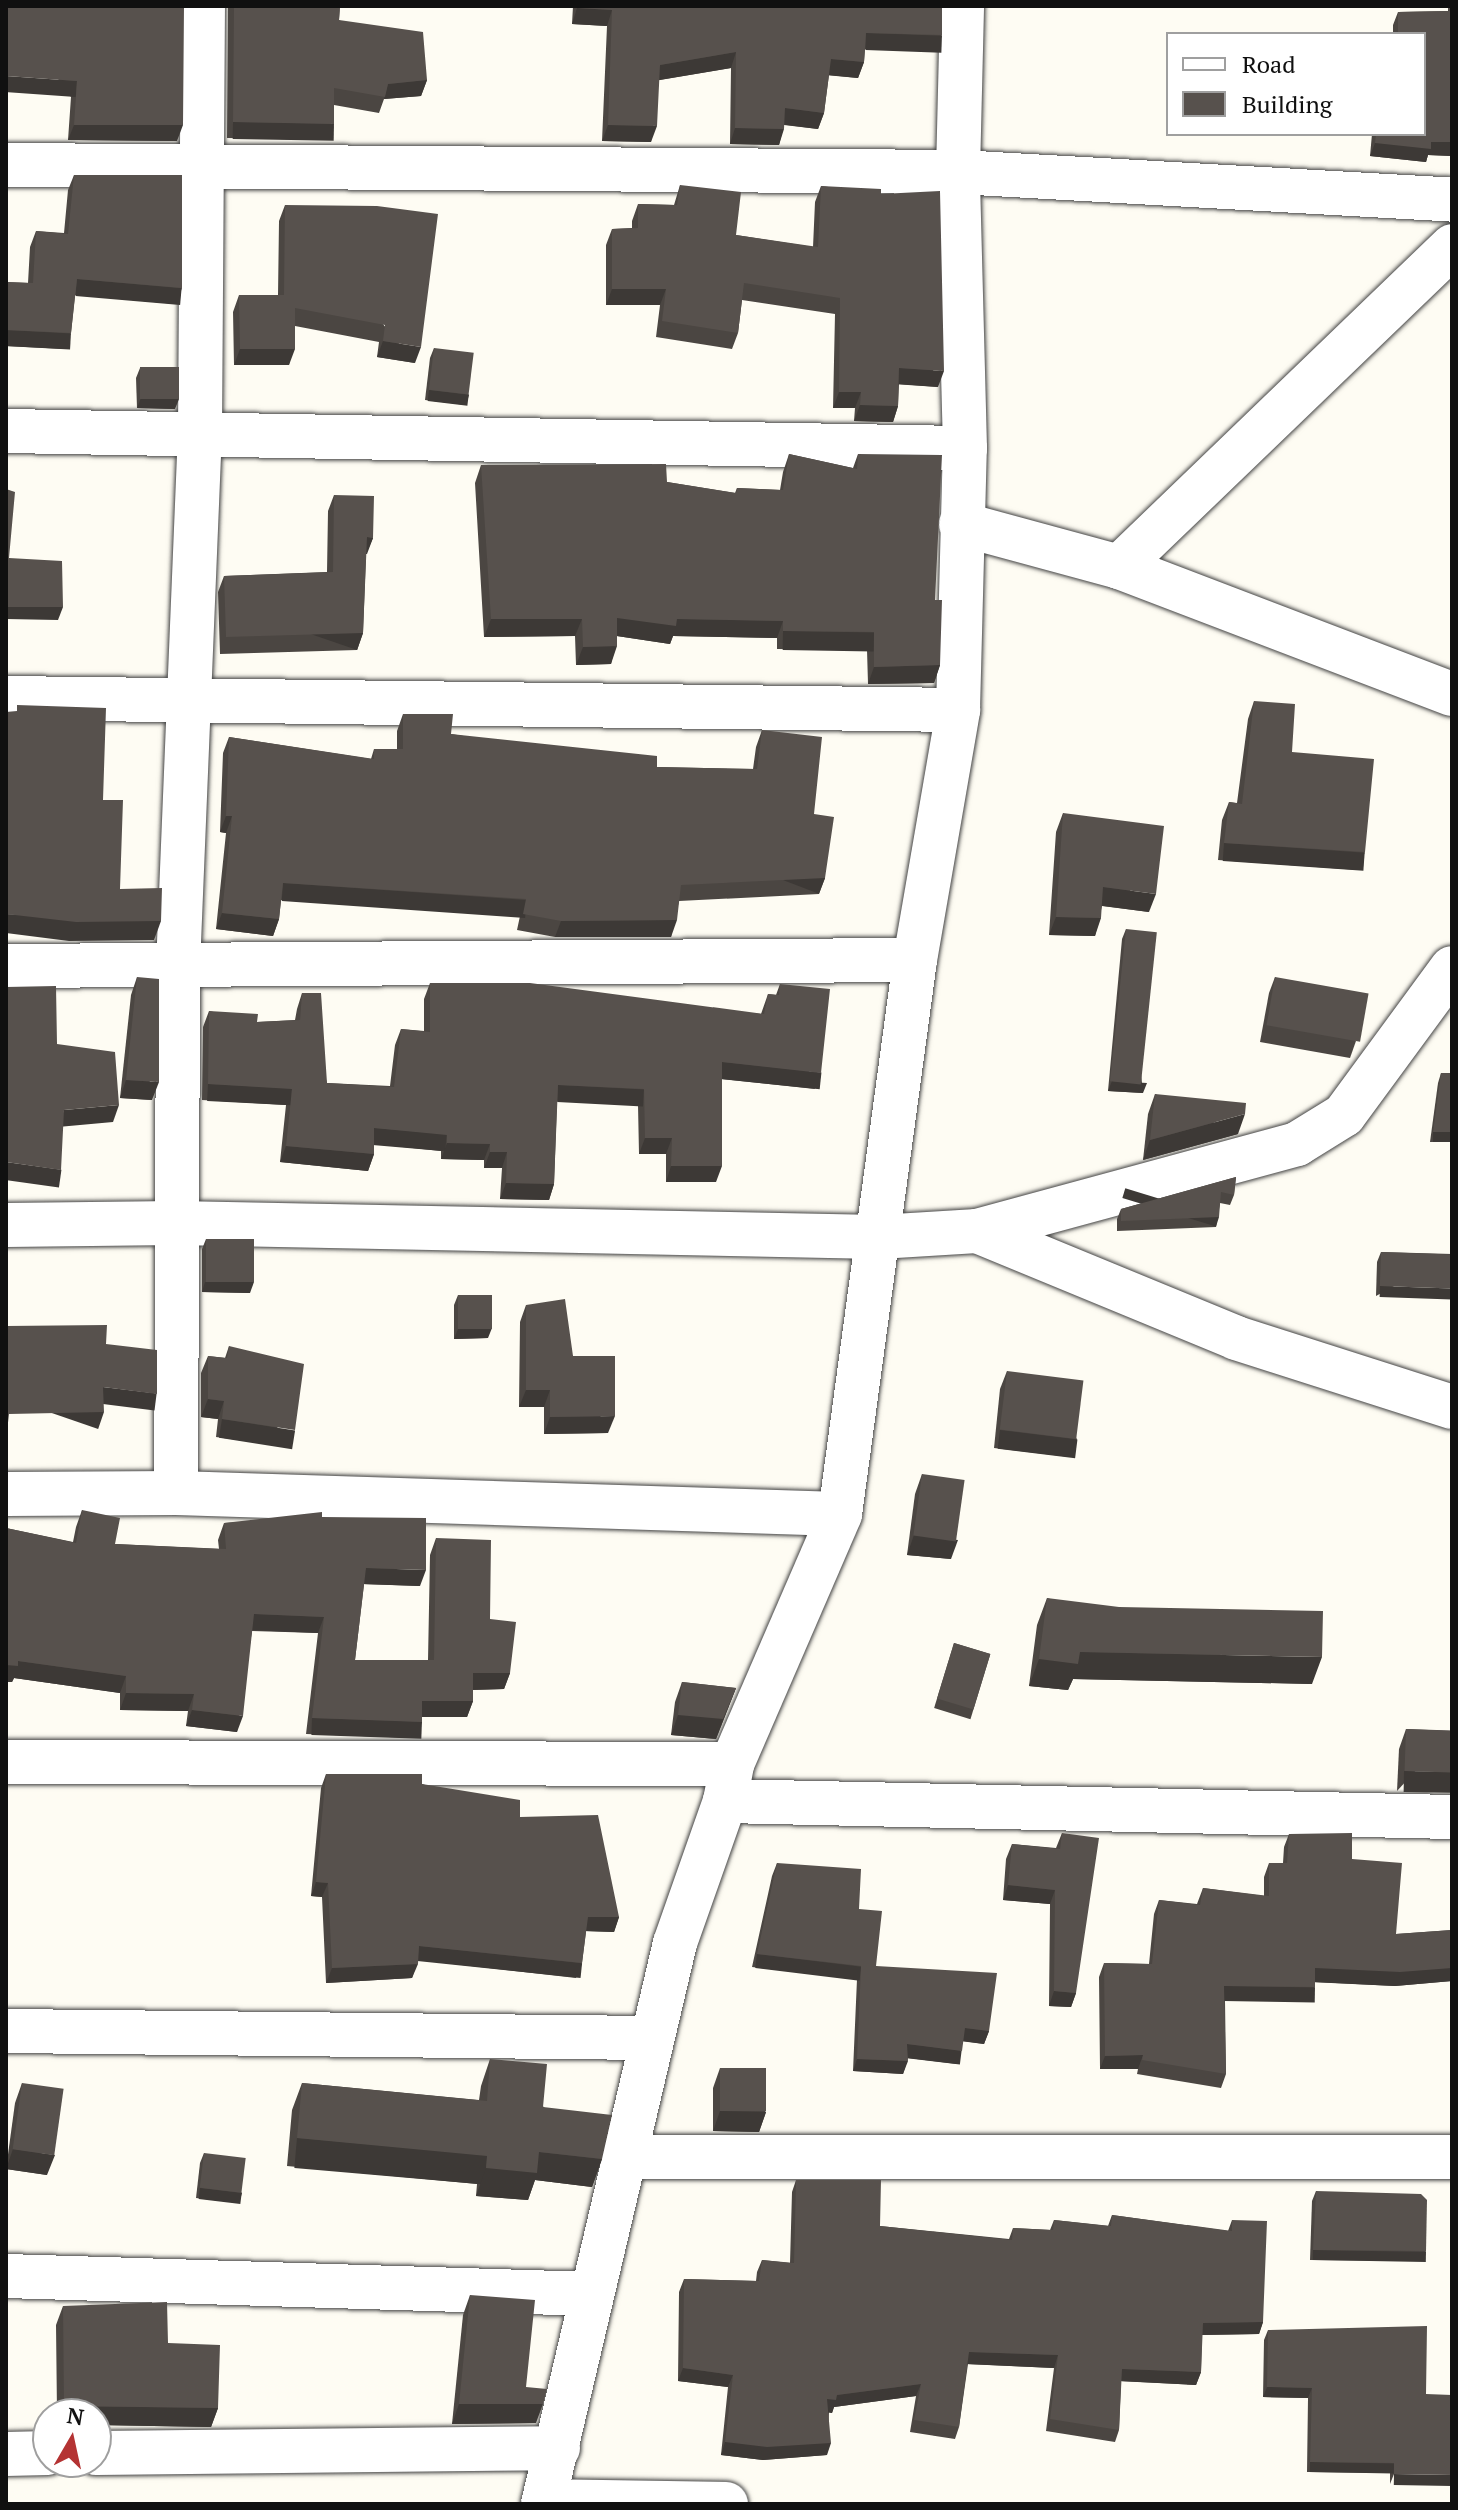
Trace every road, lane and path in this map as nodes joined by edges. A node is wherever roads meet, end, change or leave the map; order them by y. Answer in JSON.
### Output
{"nodes":[{"id":1,"x":203,"y":6,"type":"edge"},
{"id":2,"x":962,"y":6,"type":"edge"},
{"id":3,"x":6,"y":165,"type":"edge"},
{"id":4,"x":198,"y":167,"type":"junction"},
{"id":5,"x":958,"y":172,"type":"junction"},
{"id":6,"x":1452,"y":200,"type":"edge"},
{"id":7,"x":1452,"y":246,"type":"edge"},
{"id":8,"x":6,"y":431,"type":"edge"},
{"id":9,"x":200,"y":432,"type":"junction"},
{"id":10,"x":965,"y":448,"type":"junction"},
{"id":11,"x":961,"y":524,"type":"junction"},
{"id":12,"x":1119,"y":567,"type":"junction"},
{"id":13,"x":1452,"y":694,"type":"edge"},
{"id":14,"x":6,"y":698,"type":"edge"},
{"id":15,"x":186,"y":698,"type":"junction"},
{"id":16,"x":958,"y":710,"type":"junction"},
{"id":17,"x":915,"y":960,"type":"junction"},
{"id":18,"x":6,"y":966,"type":"edge"},
{"id":19,"x":178,"y":967,"type":"junction"},
{"id":20,"x":1452,"y":968,"type":"edge"},
{"id":21,"x":176,"y":1223,"type":"junction"},
{"id":22,"x":6,"y":1225,"type":"edge"},
{"id":23,"x":977,"y":1231,"type":"junction"},
{"id":24,"x":879,"y":1237,"type":"junction"},
{"id":25,"x":1452,"y":1407,"type":"edge"},
{"id":26,"x":176,"y":1493,"type":"junction"},
{"id":27,"x":6,"y":1494,"type":"edge"},
{"id":28,"x":840,"y":1514,"type":"junction"},
{"id":29,"x":6,"y":1762,"type":"edge"},
{"id":30,"x":728,"y":1783,"type":"junction"},
{"id":31,"x":1452,"y":1817,"type":"edge"},
{"id":32,"x":6,"y":2031,"type":"edge"},
{"id":33,"x":650,"y":2038,"type":"junction"},
{"id":34,"x":626,"y":2157,"type":"junction"},
{"id":35,"x":1452,"y":2157,"type":"edge"},
{"id":36,"x":6,"y":2276,"type":"edge"},
{"id":37,"x":591,"y":2294,"type":"junction"},
{"id":38,"x":558,"y":2448,"type":"junction"},
{"id":39,"x":32,"y":2453,"type":"edge"},
{"id":40,"x":112,"y":2453,"type":"edge"},
{"id":41,"x":6,"y":2454,"type":"edge"},
{"id":42,"x":544,"y":2502,"type":"edge"},
{"id":43,"x":726,"y":2504,"type":"edge"}],
"edges":[{"from":1,"to":4,"type":"street"},
{"from":2,"to":5,"type":"street"},
{"from":3,"to":4,"type":"street"},
{"from":4,"to":5,"type":"street"},
{"from":4,"to":9,"type":"street"},
{"from":5,"to":6,"type":"street"},
{"from":5,"to":10,"type":"street"},
{"from":7,"to":12,"type":"street"},
{"from":8,"to":9,"type":"street"},
{"from":9,"to":10,"type":"street"},
{"from":9,"to":15,"type":"street"},
{"from":10,"to":11,"type":"street"},
{"from":11,"to":12,"type":"street"},
{"from":11,"to":16,"type":"street"},
{"from":12,"to":13,"type":"street"},
{"from":14,"to":15,"type":"street"},
{"from":15,"to":16,"type":"street"},
{"from":15,"to":19,"type":"street"},
{"from":16,"to":17,"type":"street"},
{"from":17,"to":19,"type":"street"},
{"from":17,"to":24,"type":"street"},
{"from":18,"to":19,"type":"street"},
{"from":19,"to":21,"type":"street"},
{"from":20,"to":23,"type":"street"},
{"from":21,"to":22,"type":"street"},
{"from":21,"to":24,"type":"street"},
{"from":21,"to":26,"type":"street"},
{"from":23,"to":24,"type":"street"},
{"from":23,"to":25,"type":"street"},
{"from":24,"to":28,"type":"street"},
{"from":26,"to":27,"type":"street"},
{"from":26,"to":28,"type":"street"},
{"from":28,"to":30,"type":"street"},
{"from":29,"to":30,"type":"street"},
{"from":30,"to":31,"type":"street"},
{"from":30,"to":33,"type":"street"},
{"from":32,"to":33,"type":"street"},
{"from":33,"to":34,"type":"street"},
{"from":34,"to":35,"type":"street"},
{"from":34,"to":37,"type":"street"},
{"from":36,"to":37,"type":"street"},
{"from":37,"to":38,"type":"street"},
{"from":38,"to":40,"type":"street"},
{"from":38,"to":42,"type":"street"},
{"from":39,"to":41,"type":"street"},
{"from":42,"to":43,"type":"street"}]}
